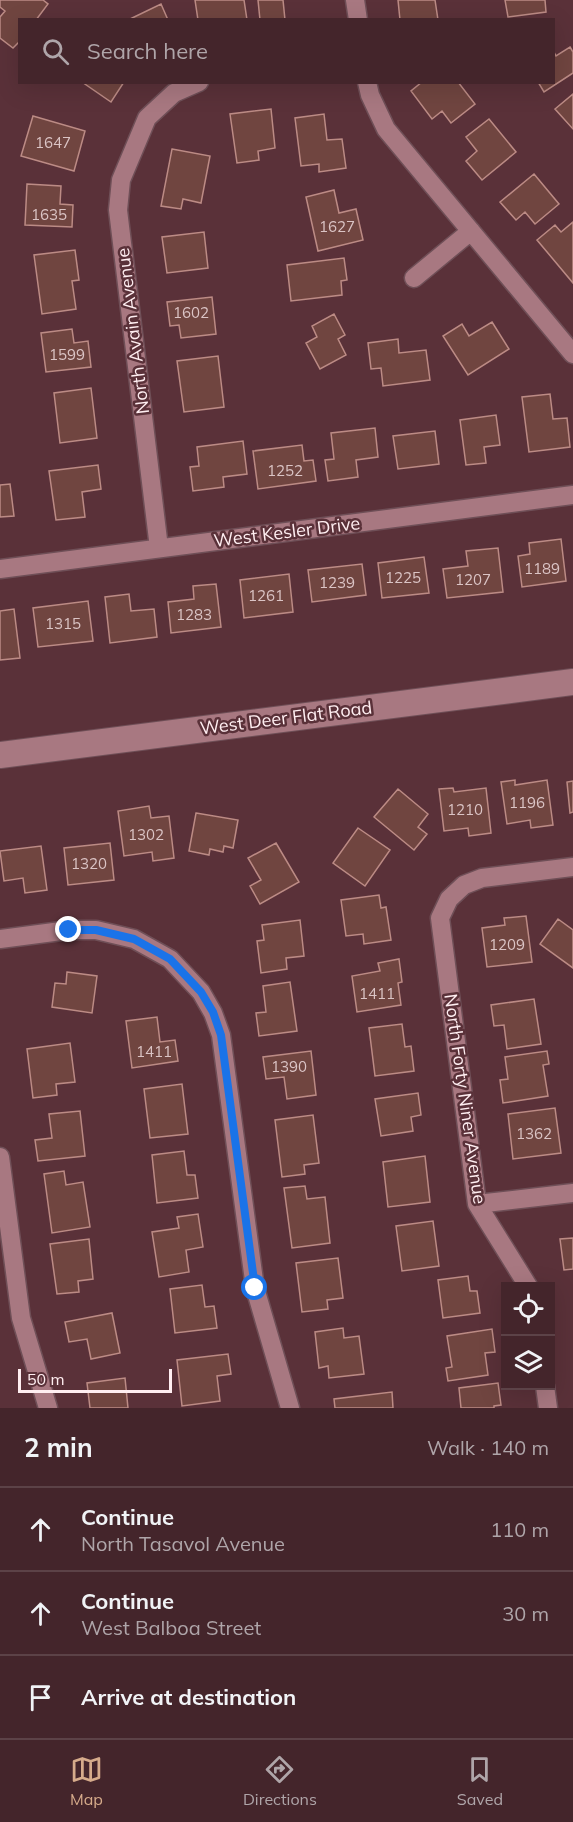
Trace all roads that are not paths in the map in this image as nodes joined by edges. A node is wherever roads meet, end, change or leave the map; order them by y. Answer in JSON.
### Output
{"nodes":[{"id":1,"x":355,"y":0,"type":"edge"},
{"id":2,"x":358,"y":18,"type":"edge"},
{"id":3,"x":194,"y":84,"type":"edge"},
{"id":4,"x":367,"y":84,"type":"edge"},
{"id":5,"x":471,"y":231,"type":"junction"},
{"id":6,"x":414,"y":278,"type":"dead end"},
{"id":7,"x":573,"y":354,"type":"edge"},
{"id":8,"x":573,"y":495,"type":"edge"},
{"id":9,"x":159,"y":548,"type":"junction"},
{"id":10,"x":0,"y":569,"type":"edge"},
{"id":11,"x":573,"y":682,"type":"edge"},
{"id":12,"x":0,"y":755,"type":"edge"},
{"id":13,"x":573,"y":867,"type":"edge"},
{"id":14,"x":0,"y":939,"type":"edge"},
{"id":15,"x":0,"y":1157,"type":"edge"},
{"id":16,"x":573,"y":1192,"type":"edge"},
{"id":17,"x":477,"y":1204,"type":"junction"},
{"id":18,"x":525,"y":1282,"type":"edge"},
{"id":19,"x":546,"y":1390,"type":"edge"},
{"id":20,"x":48,"y":1408,"type":"edge"},
{"id":21,"x":290,"y":1408,"type":"edge"},
{"id":22,"x":548,"y":1408,"type":"edge"}],
"edges":[{"from":1,"to":2,"type":"street"},
{"from":3,"to":9,"type":"street","name":"North Avain Avenue"},
{"from":4,"to":5,"type":"street"},
{"from":5,"to":6,"type":"street"},
{"from":5,"to":7,"type":"street"},
{"from":8,"to":9,"type":"street","name":"West Kesler Drive"},
{"from":9,"to":10,"type":"street","name":"West Kesler Drive"},
{"from":11,"to":12,"type":"main road","name":"West Deer Flat Road"},
{"from":13,"to":17,"type":"street","name":"North Forty Niner Avenue"},
{"from":14,"to":21,"type":"street"},
{"from":15,"to":20,"type":"street"},
{"from":16,"to":17,"type":"street"},
{"from":17,"to":18,"type":"street","name":"North Forty Niner Avenue"},
{"from":19,"to":22,"type":"street"}]}
